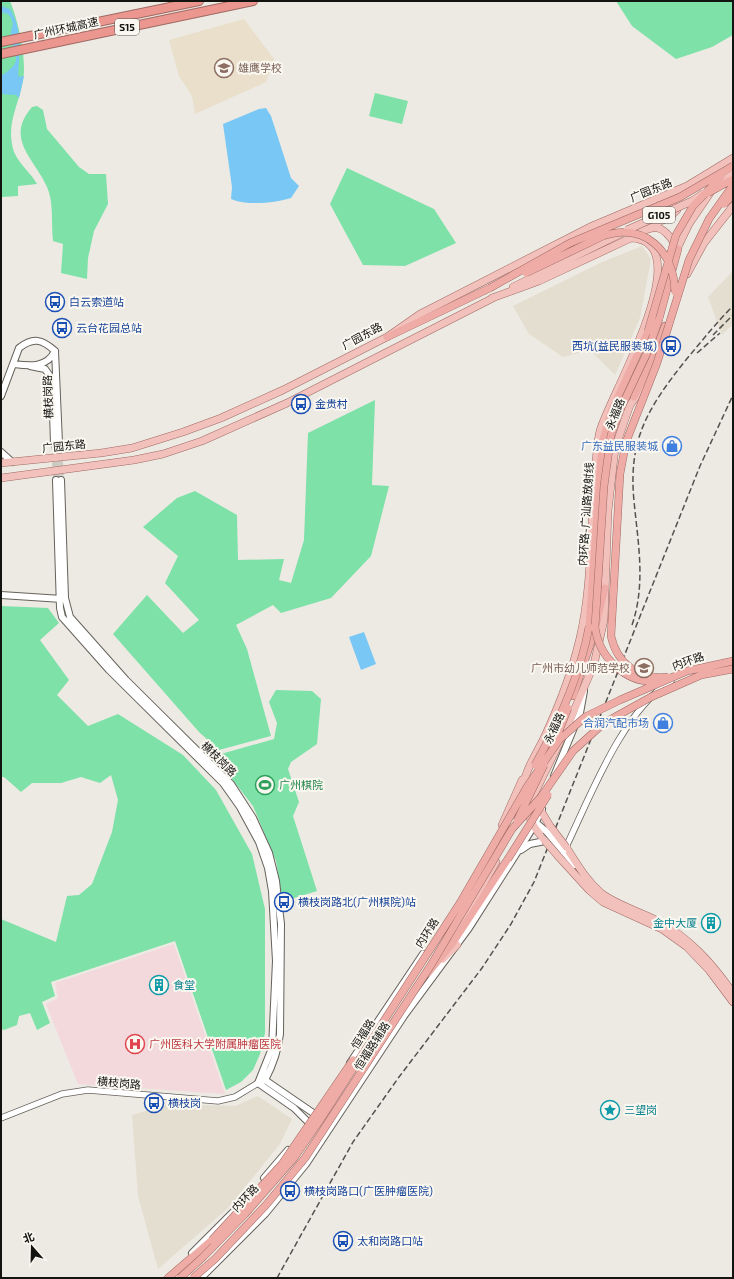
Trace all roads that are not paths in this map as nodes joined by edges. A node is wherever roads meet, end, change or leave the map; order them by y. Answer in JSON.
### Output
{"nodes":[{"id":1,"x":200,"y":1,"type":"edge"},
{"id":2,"x":253,"y":1,"type":"edge"},
{"id":3,"x":1,"y":42,"type":"edge"},
{"id":4,"x":1,"y":54,"type":"edge"},
{"id":5,"x":733,"y":158,"type":"edge"},
{"id":6,"x":733,"y":164,"type":"edge"},
{"id":7,"x":733,"y":174,"type":"edge"},
{"id":8,"x":733,"y":179,"type":"edge"},
{"id":9,"x":733,"y":185,"type":"edge"},
{"id":10,"x":733,"y":195,"type":"edge"},
{"id":11,"x":692,"y":201,"type":"junction"},
{"id":12,"x":733,"y":206,"type":"edge"},
{"id":13,"x":625,"y":222,"type":"junction"},
{"id":14,"x":597,"y":224,"type":"junction"},
{"id":15,"x":651,"y":226,"type":"junction"},
{"id":16,"x":620,"y":241,"type":"junction"},
{"id":17,"x":678,"y":249,"type":"junction"},
{"id":18,"x":530,"y":257,"type":"junction"},
{"id":19,"x":657,"y":280,"type":"junction"},
{"id":20,"x":490,"y":288,"type":"junction"},
{"id":21,"x":492,"y":298,"type":"junction"},
{"id":22,"x":675,"y":298,"type":"junction"},
{"id":23,"x":386,"y":337,"type":"junction"},
{"id":24,"x":55,"y":350,"type":"junction"},
{"id":25,"x":14,"y":364,"type":"junction"},
{"id":26,"x":30,"y":366,"type":"junction"},
{"id":27,"x":1,"y":396,"type":"edge"},
{"id":28,"x":634,"y":397,"type":"junction"},
{"id":29,"x":1,"y":452,"type":"edge"},
{"id":30,"x":12,"y":462,"type":"junction"},
{"id":31,"x":1,"y":463,"type":"edge"},
{"id":32,"x":1,"y":478,"type":"edge"},
{"id":33,"x":58,"y":480,"type":"tunnel mouth"},
{"id":34,"x":605,"y":588,"type":"junction"},
{"id":35,"x":1,"y":595,"type":"edge"},
{"id":36,"x":62,"y":599,"type":"junction"},
{"id":37,"x":733,"y":660,"type":"edge"},
{"id":38,"x":733,"y":669,"type":"edge"},
{"id":39,"x":687,"y":671,"type":"junction"},
{"id":40,"x":713,"y":672,"type":"junction"},
{"id":41,"x":585,"y":688,"type":"junction"},
{"id":42,"x":573,"y":751,"type":"junction"},
{"id":43,"x":525,"y":775,"type":"junction"},
{"id":44,"x":538,"y":787,"type":"junction"},
{"id":45,"x":526,"y":810,"type":"junction"},
{"id":46,"x":541,"y":811,"type":"junction"},
{"id":47,"x":521,"y":819,"type":"junction"},
{"id":48,"x":533,"y":822,"type":"junction"},
{"id":49,"x":548,"y":828,"type":"junction"},
{"id":50,"x":501,"y":829,"type":"junction"},
{"id":51,"x":512,"y":830,"type":"junction"},
{"id":52,"x":545,"y":841,"type":"junction"},
{"id":53,"x":562,"y":852,"type":"junction"},
{"id":54,"x":516,"y":855,"type":"junction"},
{"id":55,"x":457,"y":945,"type":"junction"},
{"id":56,"x":426,"y":977,"type":"junction"},
{"id":57,"x":402,"y":991,"type":"junction"},
{"id":58,"x":733,"y":993,"type":"edge"},
{"id":59,"x":733,"y":1002,"type":"edge"},
{"id":60,"x":265,"y":1080,"type":"junction"},
{"id":61,"x":258,"y":1083,"type":"junction"},
{"id":62,"x":1,"y":1118,"type":"edge"},
{"id":63,"x":324,"y":1122,"type":"junction"},
{"id":64,"x":310,"y":1124,"type":"junction"},
{"id":65,"x":316,"y":1129,"type":"junction"},
{"id":66,"x":168,"y":1278,"type":"edge"},
{"id":67,"x":181,"y":1278,"type":"edge"},
{"id":68,"x":193,"y":1278,"type":"edge"},
{"id":69,"x":201,"y":1278,"type":"edge"}],
"edges":[{"from":1,"to":3,"type":"highway","name":"广州环城高速","number":"S15"},
{"from":2,"to":4,"type":"highway","name":"广州环城高速","number":"S15"},
{"from":5,"to":14,"type":"main road","name":"广园东路"},
{"from":6,"to":17,"type":"main road"},
{"from":6,"to":20,"type":"highway","bridge":true},
{"from":6,"to":50,"type":"highway","name":"内环路-广汕路放射线","bridge":true},
{"from":7,"to":11,"type":"main road","bridge":true},
{"from":8,"to":11,"type":"highway","bridge":true},
{"from":9,"to":22,"type":"highway","bridge":true},
{"from":10,"to":28,"type":"highway","bridge":true},
{"from":11,"to":21,"type":"main road","number":"G105","bridge":true},
{"from":12,"to":28,"type":"main road","name":"永福路"},
{"from":13,"to":14,"type":"main road"},
{"from":13,"to":15,"type":"main road"},
{"from":13,"to":18,"type":"main road"},
{"from":14,"to":18,"type":"main road","name":"广园东路"},
{"from":15,"to":16,"type":"main road"},
{"from":15,"to":17,"type":"main road"},
{"from":16,"to":19,"type":"main road"},
{"from":16,"to":21,"type":"main road"},
{"from":17,"to":19,"type":"main road"},
{"from":17,"to":40,"type":"highway","bridge":true},
{"from":18,"to":23,"type":"main road","name":"广园东路"},
{"from":19,"to":43,"type":"main road","name":"永福路"},
{"from":20,"to":22,"type":"highway","bridge":true},
{"from":20,"to":23,"type":"highway"},
{"from":21,"to":32,"type":"main road"},
{"from":22,"to":39,"type":"highway","bridge":true},
{"from":23,"to":30,"type":"main road","name":"广园东路"},
{"from":24,"to":25,"type":"main road"},
{"from":24,"to":26,"type":"main road"},
{"from":24,"to":26,"type":"main road","name":"横枝岗路"},
{"from":25,"to":26,"type":"main road"},
{"from":25,"to":27,"type":"main road"},
{"from":28,"to":34,"type":"main road","name":"永福路"},
{"from":29,"to":30,"type":"main road"},
{"from":30,"to":31,"type":"main road","name":"广园东路"},
{"from":33,"to":36,"type":"main road","name":"横枝岗路"},
{"from":34,"to":41,"type":"main road","name":"永福路"},
{"from":34,"to":51,"type":"highway","bridge":true},
{"from":35,"to":36,"type":"main road"},
{"from":36,"to":60,"type":"main road","name":"横枝岗路"},
{"from":36,"to":61,"type":"main road","name":"横枝岗路"},
{"from":37,"to":39,"type":"highway","name":"内环路","bridge":true},
{"from":37,"to":53,"type":"street"},
{"from":38,"to":40,"type":"highway","name":"内环路","bridge":true},
{"from":39,"to":50,"type":"highway","name":"内环路","bridge":true},
{"from":40,"to":42,"type":"highway","name":"内环路","bridge":true},
{"from":41,"to":44,"type":"main road","name":"永福路"},
{"from":41,"to":46,"type":"main road","name":"恒福路辅路"},
{"from":42,"to":51,"type":"highway","name":"内环路","bridge":true},
{"from":42,"to":56,"type":"highway","bridge":true},
{"from":43,"to":45,"type":"main road","name":"永福路"},
{"from":43,"to":50,"type":"main road","name":"恒福路"},
{"from":44,"to":45,"type":"main road","name":"恒福路"},
{"from":44,"to":46,"type":"main road"},
{"from":45,"to":47,"type":"main road","name":"恒福路"},
{"from":45,"to":48,"type":"main road","name":"永福路"},
{"from":46,"to":48,"type":"main road","name":"恒福路辅路"},
{"from":46,"to":49,"type":"main road"},
{"from":47,"to":48,"type":"main road"},
{"from":47,"to":50,"type":"main road"},
{"from":47,"to":56,"type":"main road","name":"恒福路"},
{"from":48,"to":49,"type":"main road","name":"永福路"},
{"from":48,"to":52,"type":"main road","name":"永福路"},
{"from":48,"to":54,"type":"main road","name":"恒福路辅路"},
{"from":49,"to":53,"type":"main road","bridge":true},
{"from":50,"to":57,"type":"highway","name":"内环路","bridge":true},
{"from":50,"to":63,"type":"main road","name":"恒福路"},
{"from":51,"to":68,"type":"highway","name":"内环路","bridge":true},
{"from":52,"to":53,"type":"main road","name":"永福路","bridge":true},
{"from":52,"to":54,"type":"main road"},
{"from":53,"to":58,"type":"main road"},
{"from":53,"to":59,"type":"main road","name":"永福路"},
{"from":54,"to":55,"type":"main road","name":"恒福路辅路"},
{"from":55,"to":56,"type":"main road"},
{"from":55,"to":63,"type":"main road","name":"恒福路辅路"},
{"from":56,"to":63,"type":"main road","name":"恒福路"},
{"from":57,"to":66,"type":"highway","bridge":true},
{"from":57,"to":67,"type":"highway","name":"内环路","bridge":true},
{"from":60,"to":61,"type":"main road","name":"横枝岗路"},
{"from":60,"to":63,"type":"main road"},
{"from":61,"to":62,"type":"street","name":"横枝岗路"},
{"from":61,"to":64,"type":"main road"},
{"from":63,"to":64,"type":"main road","name":"恒福路辅路"},
{"from":63,"to":65,"type":"main road","name":"恒福路"},
{"from":63,"to":68,"type":"main road","name":"恒福路"},
{"from":63,"to":69,"type":"main road","name":"恒福路辅路"},
{"from":64,"to":65,"type":"main road"},
{"from":64,"to":66,"type":"main road","name":"恒福路辅路"},
{"from":65,"to":67,"type":"main road","name":"恒福路"}]}
